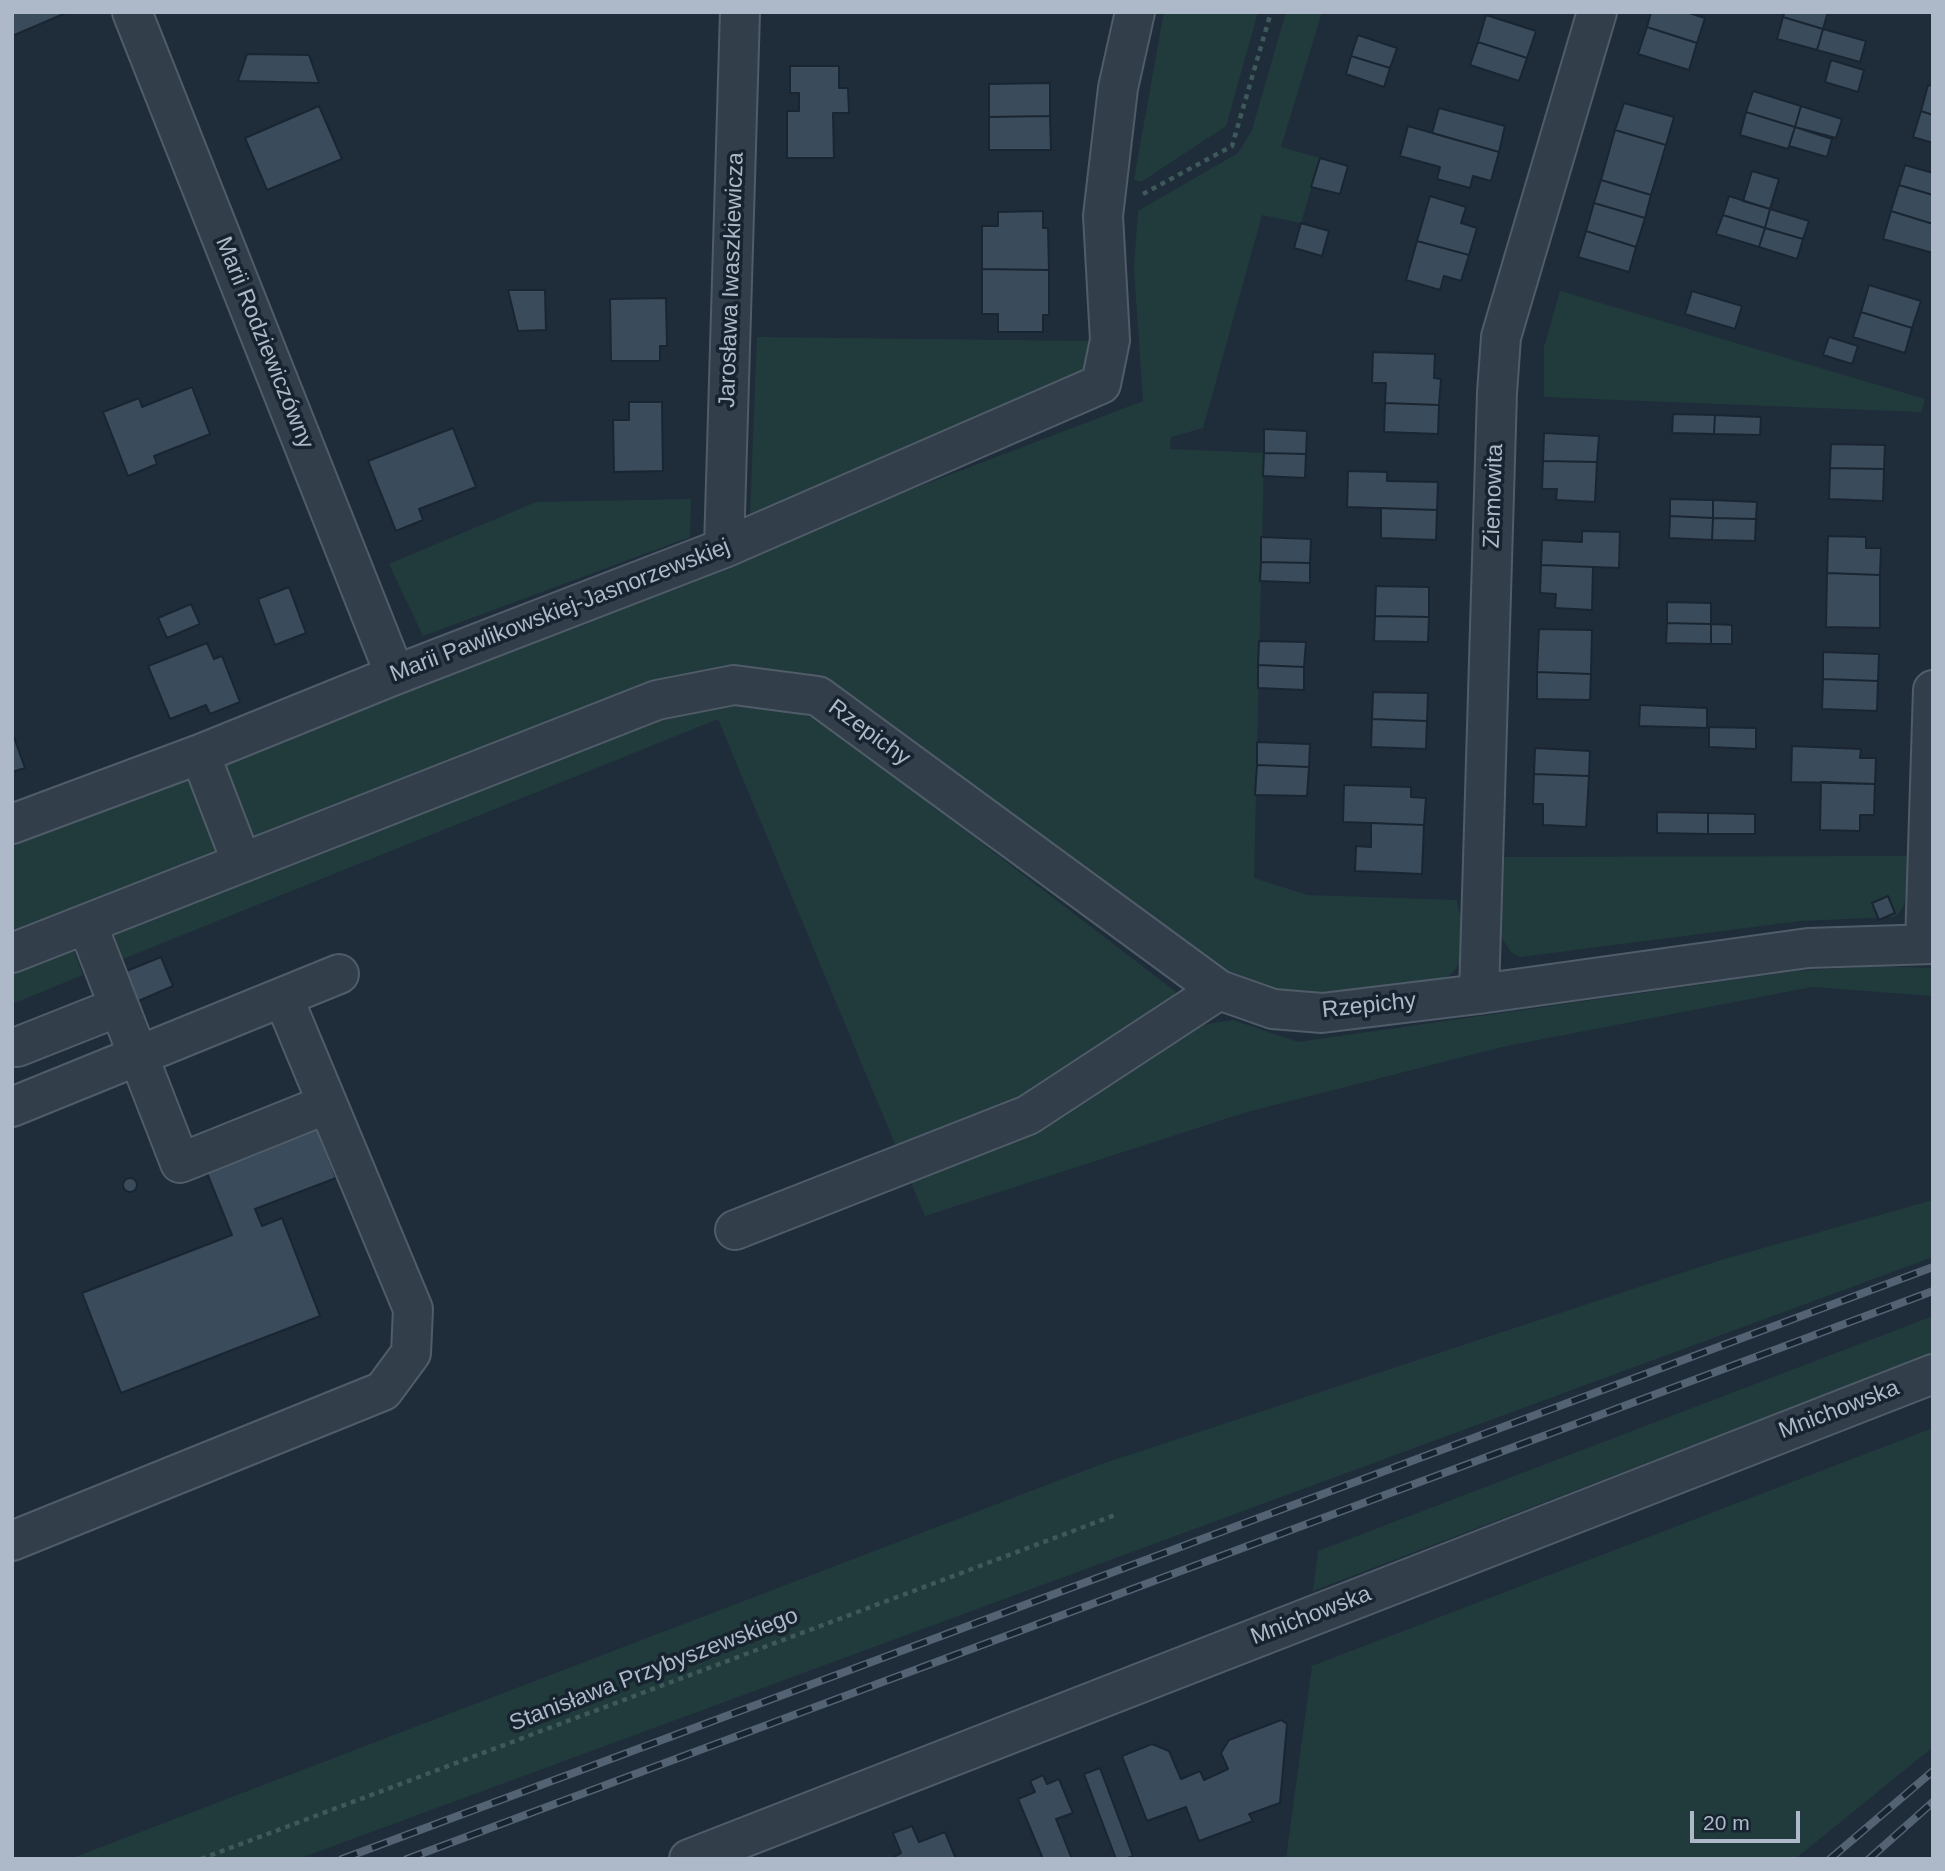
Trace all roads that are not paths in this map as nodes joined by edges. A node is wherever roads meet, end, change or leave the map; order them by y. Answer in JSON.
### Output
{"nodes":[{"id":1,"x":132,"y":12,"type":"edge"},
{"id":2,"x":740,"y":12,"type":"edge"},
{"id":3,"x":1135,"y":12,"type":"edge"},
{"id":4,"x":1597,"y":12,"type":"edge"},
{"id":5,"x":724,"y":548,"type":"junction"},
{"id":6,"x":395,"y":674,"type":"junction"},
{"id":7,"x":1933,"y":690,"type":"edge"},
{"id":8,"x":200,"y":754,"type":"junction"},
{"id":9,"x":12,"y":824,"type":"edge"},
{"id":10,"x":243,"y":863,"type":"junction"},
{"id":11,"x":87,"y":924,"type":"junction"},
{"id":12,"x":1929,"y":944,"type":"edge"},
{"id":13,"x":12,"y":953,"type":"edge"},
{"id":14,"x":339,"y":974,"type":"dead end"},
{"id":15,"x":1219,"y":990,"type":"junction"},
{"id":16,"x":1479,"y":995,"type":"junction"},
{"id":17,"x":283,"y":997,"type":"junction"},
{"id":18,"x":118,"y":1007,"type":"junction"},
{"id":19,"x":18,"y":1047,"type":"dead end"},
{"id":20,"x":138,"y":1055,"type":"junction"},
{"id":21,"x":327,"y":1104,"type":"junction"},
{"id":22,"x":12,"y":1107,"type":"edge"},
{"id":23,"x":735,"y":1230,"type":"dead end"},
{"id":24,"x":1933,"y":1374,"type":"edge"},
{"id":25,"x":12,"y":1541,"type":"edge"},
{"id":26,"x":689,"y":1859,"type":"edge"}],
"edges":[{"from":1,"to":6,"type":"street","name":"Marii Rodziewiczówny"},
{"from":2,"to":5,"type":"street","name":"Jarosława Iwaszkiewicza"},
{"from":3,"to":5,"type":"street","name":"Marii Pawlikowskiej-Jasnorzewskiej"},
{"from":4,"to":16,"type":"street","name":"Ziemowita"},
{"from":5,"to":6,"type":"street","name":"Marii Pawlikowskiej-Jasnorzewskiej"},
{"from":6,"to":8,"type":"street","name":"Marii Pawlikowskiej-Jasnorzewskiej"},
{"from":7,"to":12,"type":"street"},
{"from":8,"to":9,"type":"street","name":"Marii Pawlikowskiej-Jasnorzewskiej"},
{"from":8,"to":10,"type":"street"},
{"from":10,"to":11,"type":"street"},
{"from":10,"to":15,"type":"street","name":"Rzepichy"},
{"from":11,"to":13,"type":"street"},
{"from":11,"to":18,"type":"street"},
{"from":12,"to":16,"type":"street","name":"Rzepichy"},
{"from":14,"to":17,"type":"street"},
{"from":15,"to":16,"type":"street","name":"Rzepichy"},
{"from":15,"to":23,"type":"street"},
{"from":17,"to":20,"type":"street"},
{"from":17,"to":21,"type":"street"},
{"from":18,"to":19,"type":"street"},
{"from":18,"to":20,"type":"street"},
{"from":20,"to":21,"type":"street"},
{"from":20,"to":22,"type":"street"},
{"from":21,"to":25,"type":"street"},
{"from":24,"to":26,"type":"street","name":"Mnichowska"}]}
